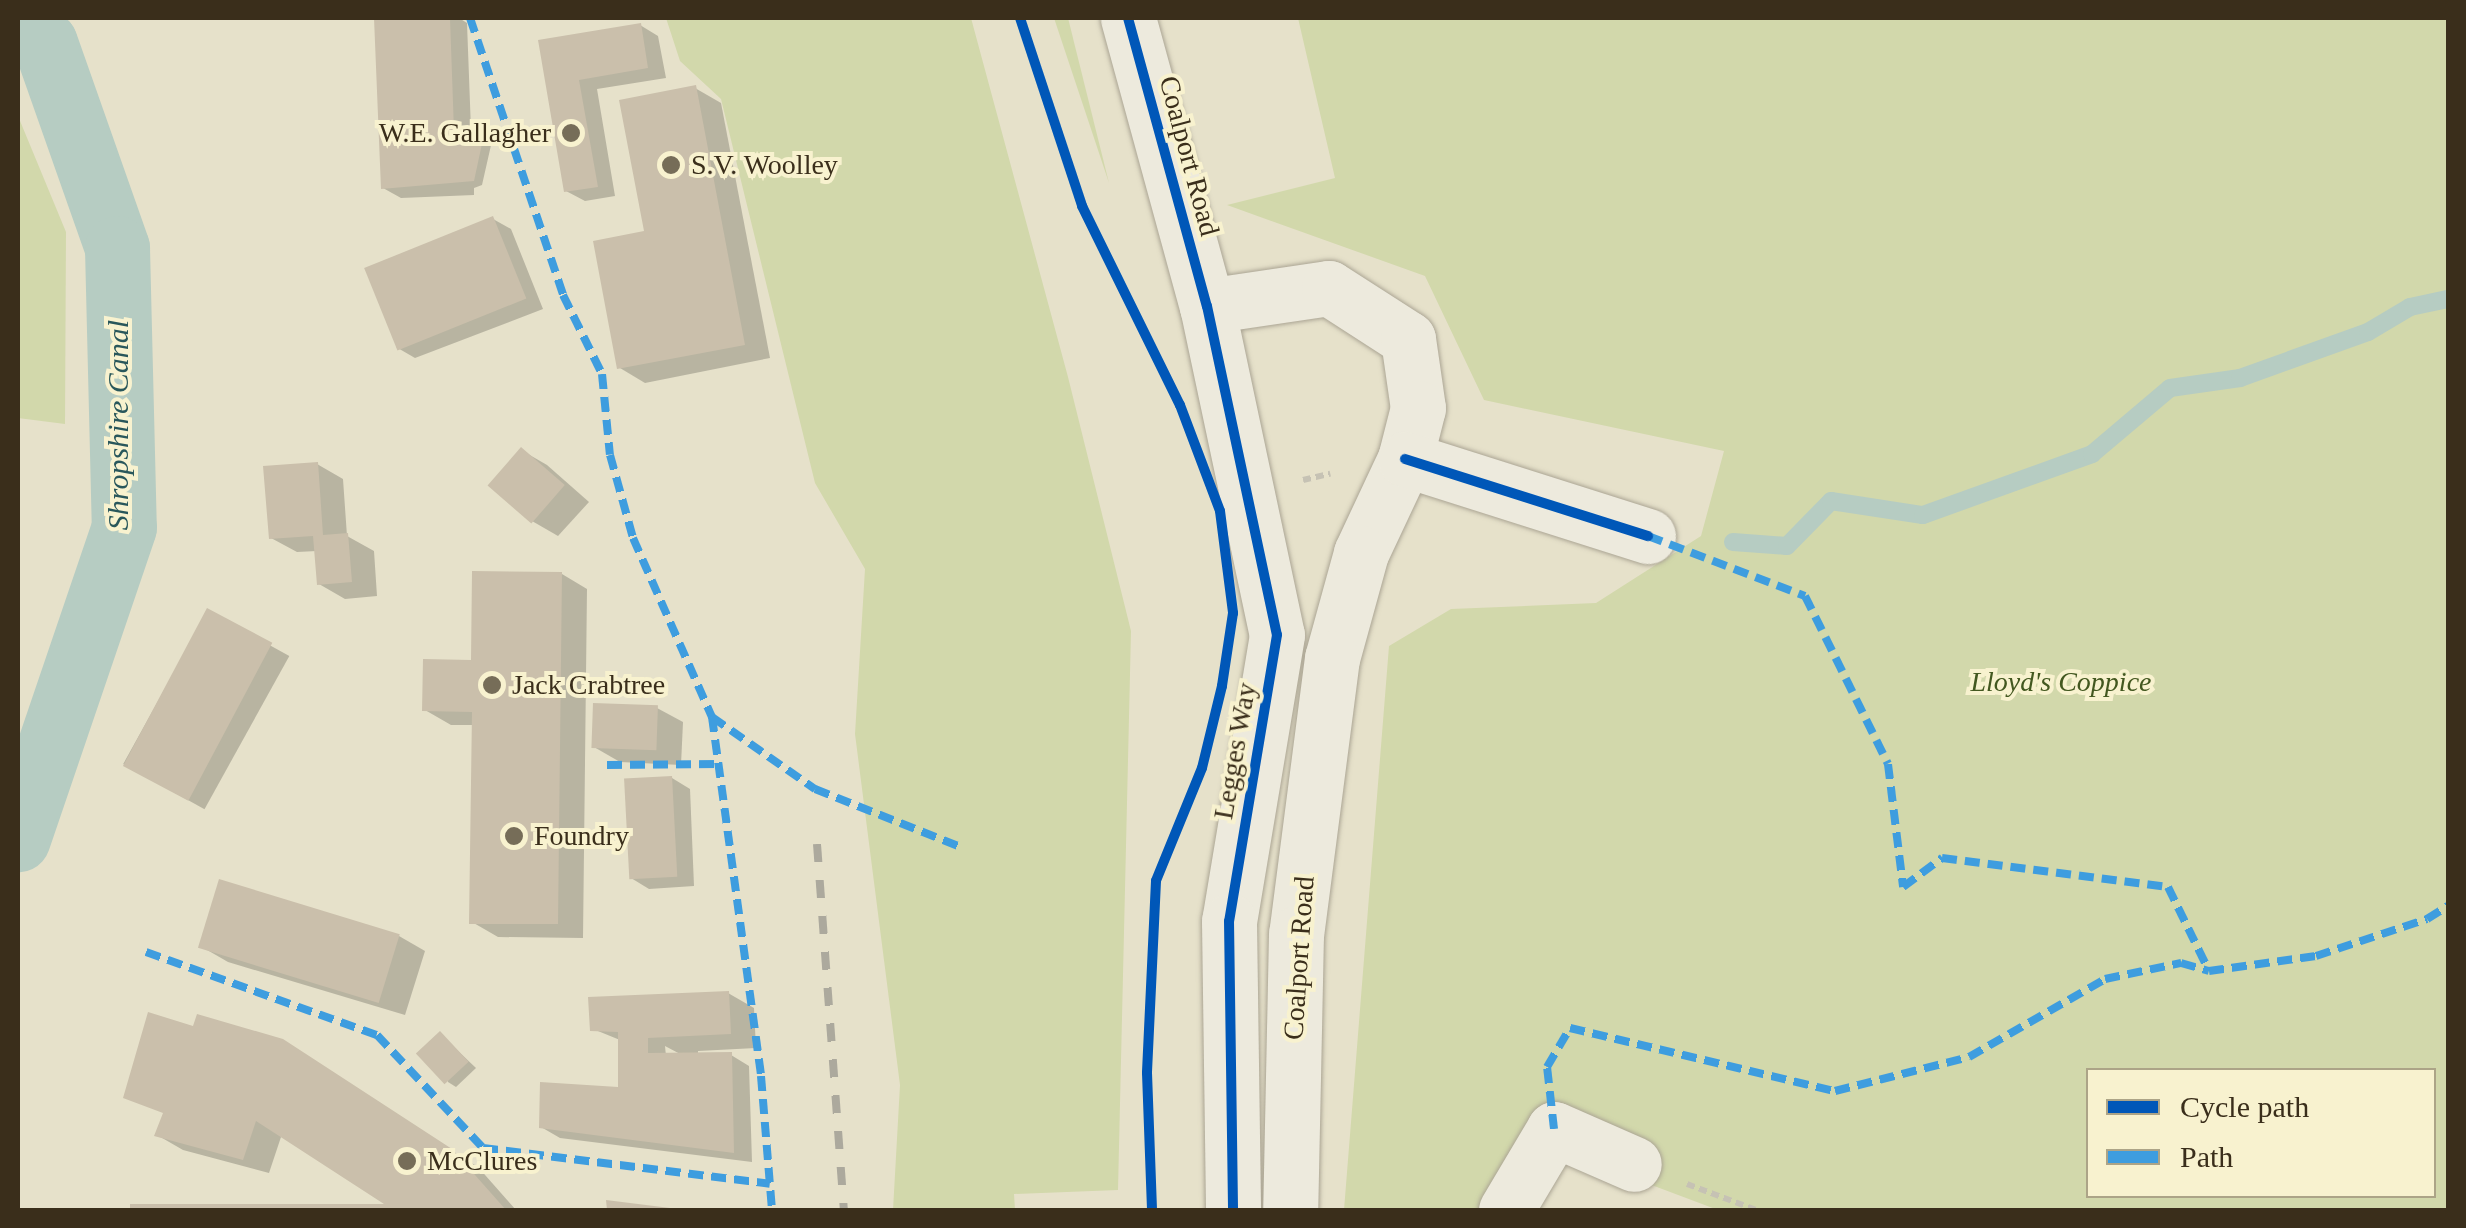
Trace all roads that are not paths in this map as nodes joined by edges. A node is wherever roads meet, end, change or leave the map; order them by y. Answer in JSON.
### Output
{"nodes":[{"id":1,"x":1128,"y":18,"type":"edge"},
{"id":2,"x":1207,"y":306,"type":"junction"},
{"id":3,"x":1405,"y":459,"type":"junction"},
{"id":4,"x":1648,"y":536,"type":"dead end"},
{"id":5,"x":1634,"y":1164,"type":"road end"},
{"id":6,"x":1234,"y":1210,"type":"edge"},
{"id":7,"x":1290,"y":1210,"type":"edge"},
{"id":8,"x":1506,"y":1210,"type":"edge"}],
"edges":[{"from":1,"to":2,"type":"street","name":"Coalport Road"},
{"from":2,"to":3,"type":"street","name":"Coalport Road"},
{"from":2,"to":6,"type":"street","name":"Legges Way"},
{"from":3,"to":4,"type":"street"},
{"from":3,"to":7,"type":"street","name":"Coalport Road"},
{"from":5,"to":8,"type":"street"}]}
